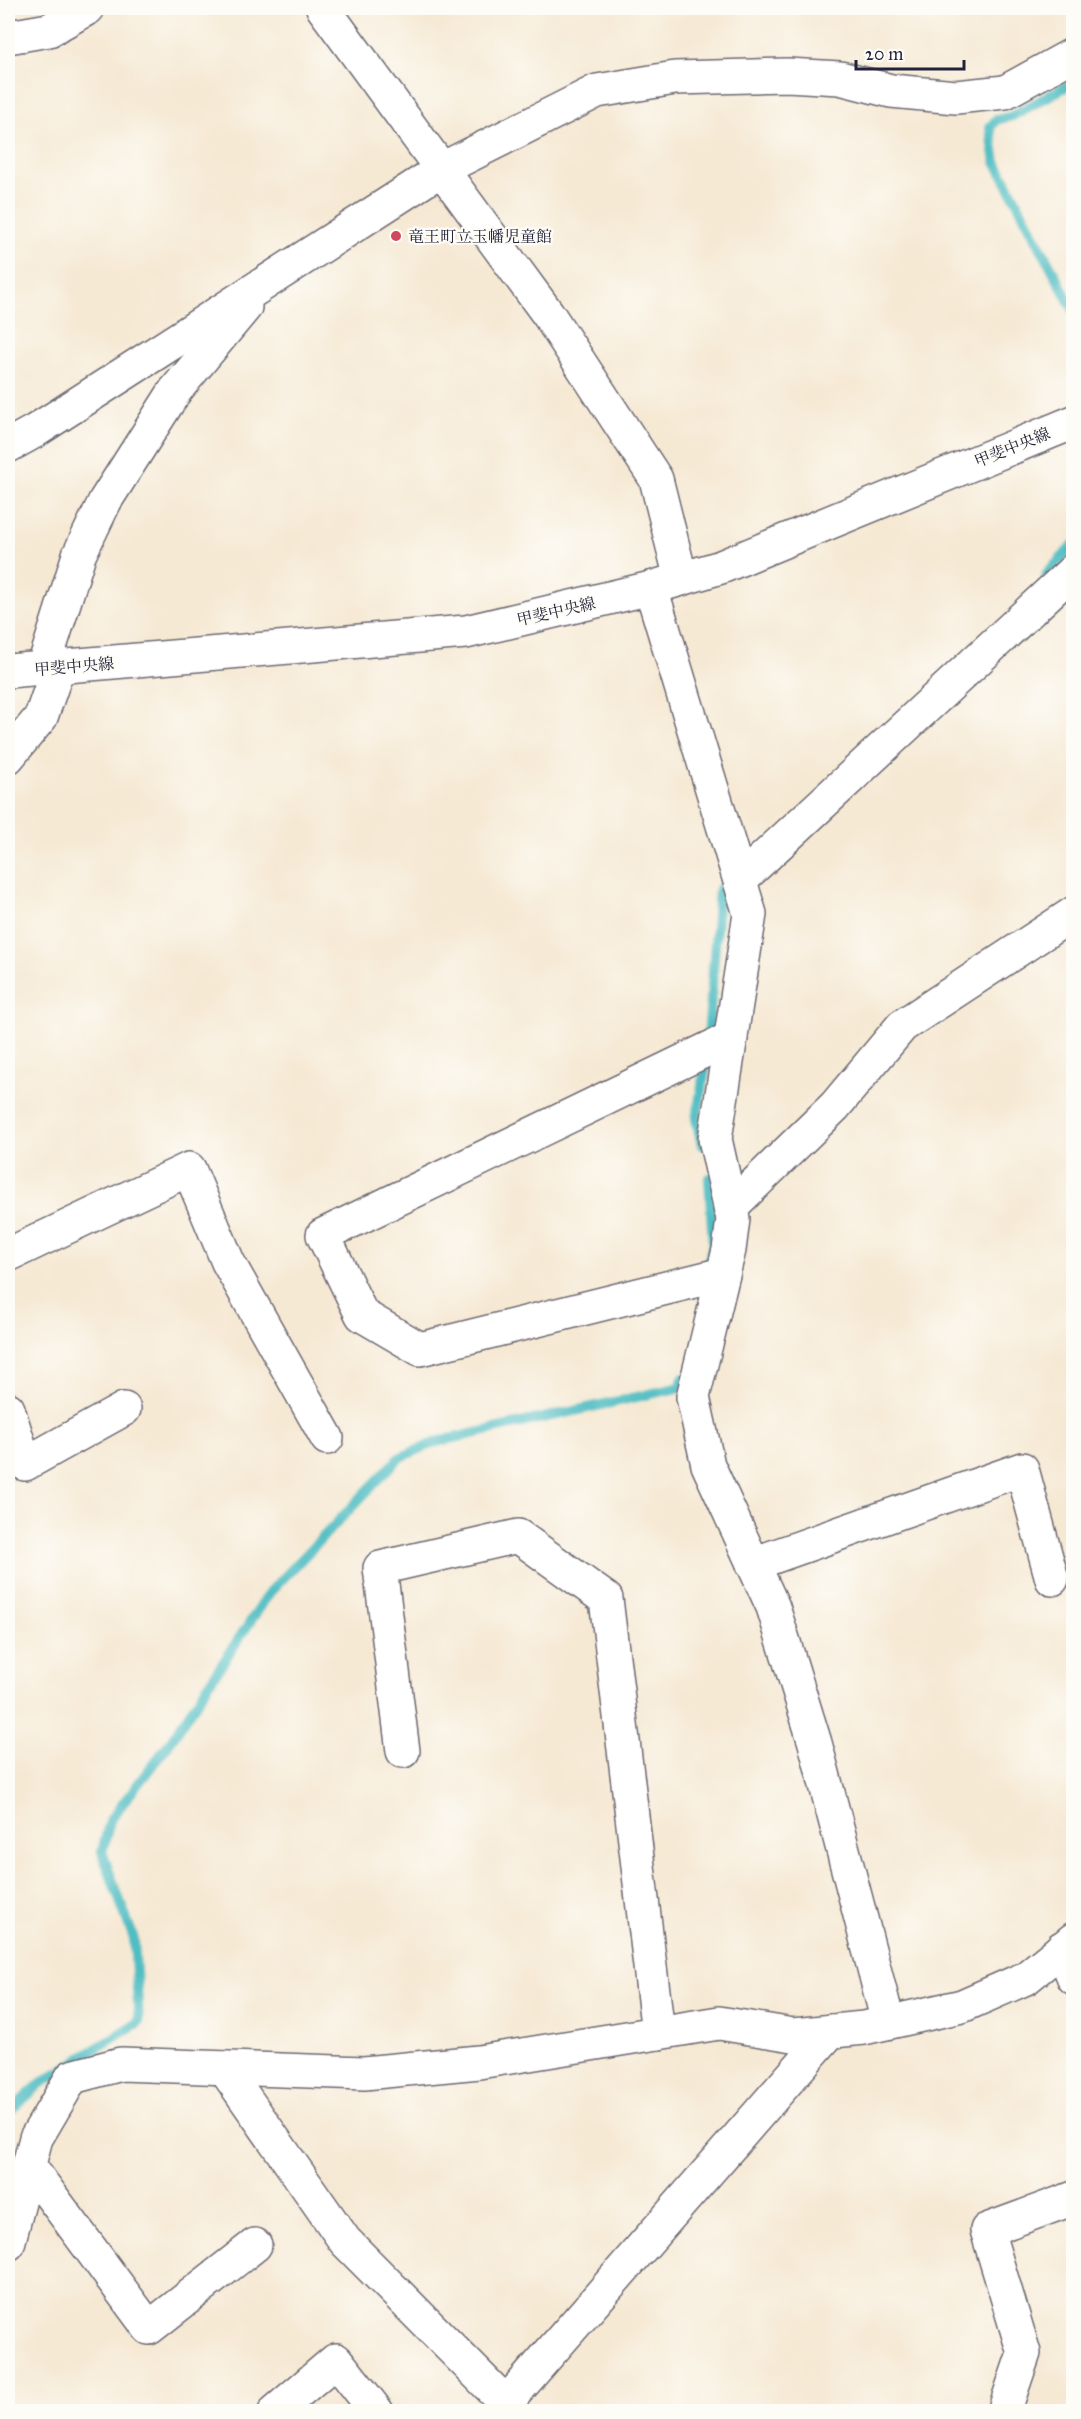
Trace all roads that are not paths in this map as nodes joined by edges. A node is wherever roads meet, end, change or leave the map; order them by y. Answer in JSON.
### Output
{"nodes":[{"id":1,"x":88,"y":8,"type":"edge"},
{"id":2,"x":323,"y":8,"type":"edge"},
{"id":3,"x":8,"y":37,"type":"edge"},
{"id":4,"x":1074,"y":54,"type":"edge"},
{"id":5,"x":441,"y":169,"type":"junction"},
{"id":6,"x":266,"y":283,"type":"junction"},
{"id":7,"x":1074,"y":422,"type":"edge"},
{"id":8,"x":8,"y":446,"type":"edge"},
{"id":9,"x":1074,"y":570,"type":"edge"},
{"id":10,"x":666,"y":584,"type":"junction"},
{"id":11,"x":50,"y":668,"type":"junction"},
{"id":12,"x":8,"y":671,"type":"edge"},
{"id":13,"x":8,"y":757,"type":"edge"},
{"id":14,"x":740,"y":880,"type":"junction"},
{"id":15,"x":1074,"y":913,"type":"edge"},
{"id":16,"x":731,"y":1038,"type":"junction"},
{"id":17,"x":730,"y":1208,"type":"junction"},
{"id":18,"x":8,"y":1255,"type":"edge"},
{"id":19,"x":723,"y":1274,"type":"junction"},
{"id":20,"x":124,"y":1409,"type":"dead end"},
{"id":21,"x":9,"y":1419,"type":"edge"},
{"id":22,"x":327,"y":1438,"type":"dead end"},
{"id":23,"x":753,"y":1564,"type":"junction"},
{"id":24,"x":1052,"y":1579,"type":"dead end"},
{"id":25,"x":403,"y":1751,"type":"dead end"},
{"id":26,"x":1070,"y":1955,"type":"edge"},
{"id":27,"x":888,"y":2022,"type":"junction"},
{"id":28,"x":831,"y":2031,"type":"junction"},
{"id":29,"x":658,"y":2033,"type":"junction"},
{"id":30,"x":224,"y":2068,"type":"junction"},
{"id":31,"x":29,"y":2166,"type":"junction"},
{"id":32,"x":1074,"y":2198,"type":"edge"},
{"id":33,"x":8,"y":2244,"type":"edge"},
{"id":34,"x":255,"y":2246,"type":"dead end"},
{"id":35,"x":504,"y":2409,"type":"edge"},
{"id":36,"x":275,"y":2412,"type":"edge"},
{"id":37,"x":377,"y":2412,"type":"edge"},
{"id":38,"x":1004,"y":2412,"type":"edge"}],
"edges":[{"from":1,"to":3,"type":"street"},
{"from":2,"to":5,"type":"street"},
{"from":4,"to":5,"type":"street"},
{"from":5,"to":6,"type":"street"},
{"from":5,"to":10,"type":"street"},
{"from":6,"to":8,"type":"street"},
{"from":6,"to":11,"type":"street"},
{"from":7,"to":10,"type":"street","name":"甲斐中央線"},
{"from":9,"to":14,"type":"street"},
{"from":10,"to":11,"type":"street","name":"甲斐中央線"},
{"from":10,"to":14,"type":"street"},
{"from":11,"to":12,"type":"street","name":"甲斐中央線"},
{"from":11,"to":13,"type":"street"},
{"from":14,"to":16,"type":"street"},
{"from":15,"to":17,"type":"street"},
{"from":16,"to":17,"type":"street"},
{"from":16,"to":19,"type":"street"},
{"from":17,"to":19,"type":"street"},
{"from":18,"to":22,"type":"street"},
{"from":19,"to":23,"type":"street"},
{"from":20,"to":21,"type":"street"},
{"from":23,"to":24,"type":"street"},
{"from":23,"to":27,"type":"street"},
{"from":25,"to":29,"type":"street"},
{"from":26,"to":27,"type":"street"},
{"from":27,"to":28,"type":"street"},
{"from":28,"to":29,"type":"street"},
{"from":28,"to":35,"type":"street"},
{"from":29,"to":30,"type":"street"},
{"from":30,"to":31,"type":"street"},
{"from":30,"to":35,"type":"street"},
{"from":31,"to":33,"type":"street"},
{"from":31,"to":34,"type":"street"},
{"from":32,"to":38,"type":"street"},
{"from":36,"to":37,"type":"street"}]}
